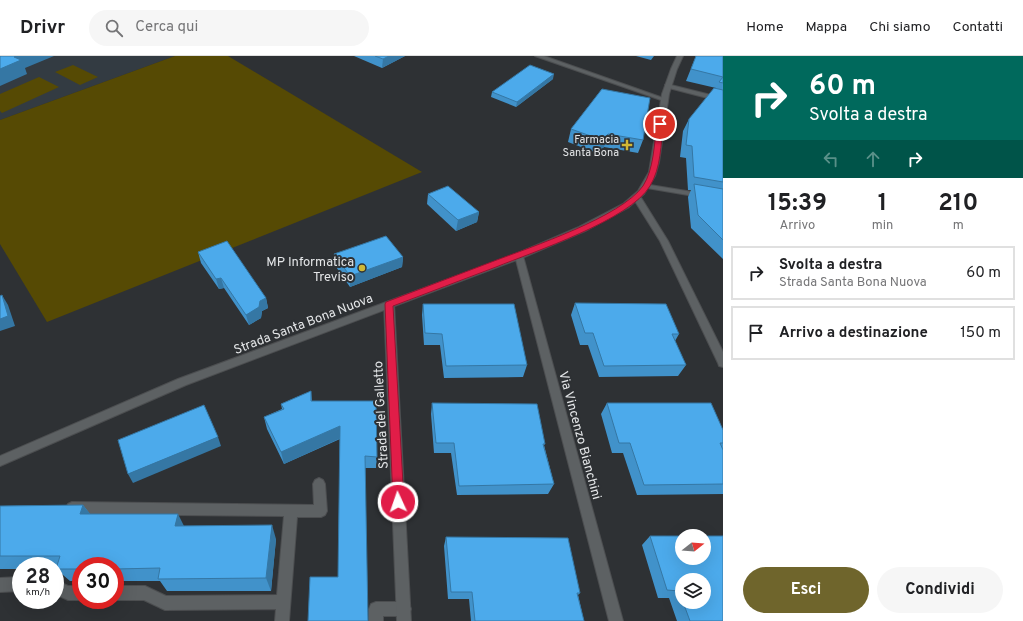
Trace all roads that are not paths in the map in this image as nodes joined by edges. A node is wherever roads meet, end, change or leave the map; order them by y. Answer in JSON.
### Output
{"nodes":[{"id":1,"x":538,"y":56,"type":"edge"},
{"id":2,"x":680,"y":56,"type":"edge"},
{"id":3,"x":667,"y":86,"type":"junction"},
{"id":4,"x":663,"y":99,"type":"junction"},
{"id":5,"x":723,"y":100,"type":"edge"},
{"id":6,"x":647,"y":186,"type":"junction"},
{"id":7,"x":637,"y":198,"type":"junction"},
{"id":8,"x":723,"y":199,"type":"edge"},
{"id":9,"x":519,"y":256,"type":"junction"},
{"id":10,"x":389,"y":304,"type":"junction"},
{"id":11,"x":723,"y":363,"type":"edge"},
{"id":12,"x":0,"y":461,"type":"edge"},
{"id":13,"x":319,"y":484,"type":"dead end"},
{"id":14,"x":63,"y":508,"type":"edge"},
{"id":15,"x":291,"y":511,"type":"junction"},
{"id":16,"x":0,"y":584,"type":"edge"},
{"id":17,"x":12,"y":584,"type":"edge"},
{"id":18,"x":124,"y":593,"type":"edge"},
{"id":19,"x":283,"y":602,"type":"junction"},
{"id":20,"x":404,"y":615,"type":"edge"},
{"id":21,"x":282,"y":621,"type":"edge"},
{"id":22,"x":376,"y":621,"type":"edge"},
{"id":23,"x":616,"y":621,"type":"edge"}],
"edges":[{"from":1,"to":4,"type":"street"},
{"from":2,"to":3,"type":"street","name":"Strada Santa Bona Nuova"},
{"from":3,"to":4,"type":"street","name":"Strada Santa Bona Nuova"},
{"from":3,"to":5,"type":"street"},
{"from":4,"to":6,"type":"street","name":"Strada Santa Bona Nuova"},
{"from":6,"to":7,"type":"street","name":"Strada Santa Bona Nuova"},
{"from":6,"to":8,"type":"street"},
{"from":7,"to":9,"type":"street","name":"Strada Santa Bona Nuova"},
{"from":7,"to":11,"type":"street"},
{"from":9,"to":10,"type":"street","name":"Strada Santa Bona Nuova"},
{"from":9,"to":23,"type":"street","name":"Via Vincenzo Bianchini"},
{"from":10,"to":12,"type":"street","name":"Strada Santa Bona Nuova"},
{"from":10,"to":20,"type":"street","name":"Strada del Galletto"},
{"from":13,"to":15,"type":"street"},
{"from":14,"to":15,"type":"street"},
{"from":15,"to":19,"type":"street"},
{"from":16,"to":17,"type":"street"},
{"from":18,"to":19,"type":"street"},
{"from":19,"to":21,"type":"street"},
{"from":20,"to":22,"type":"street"}]}
